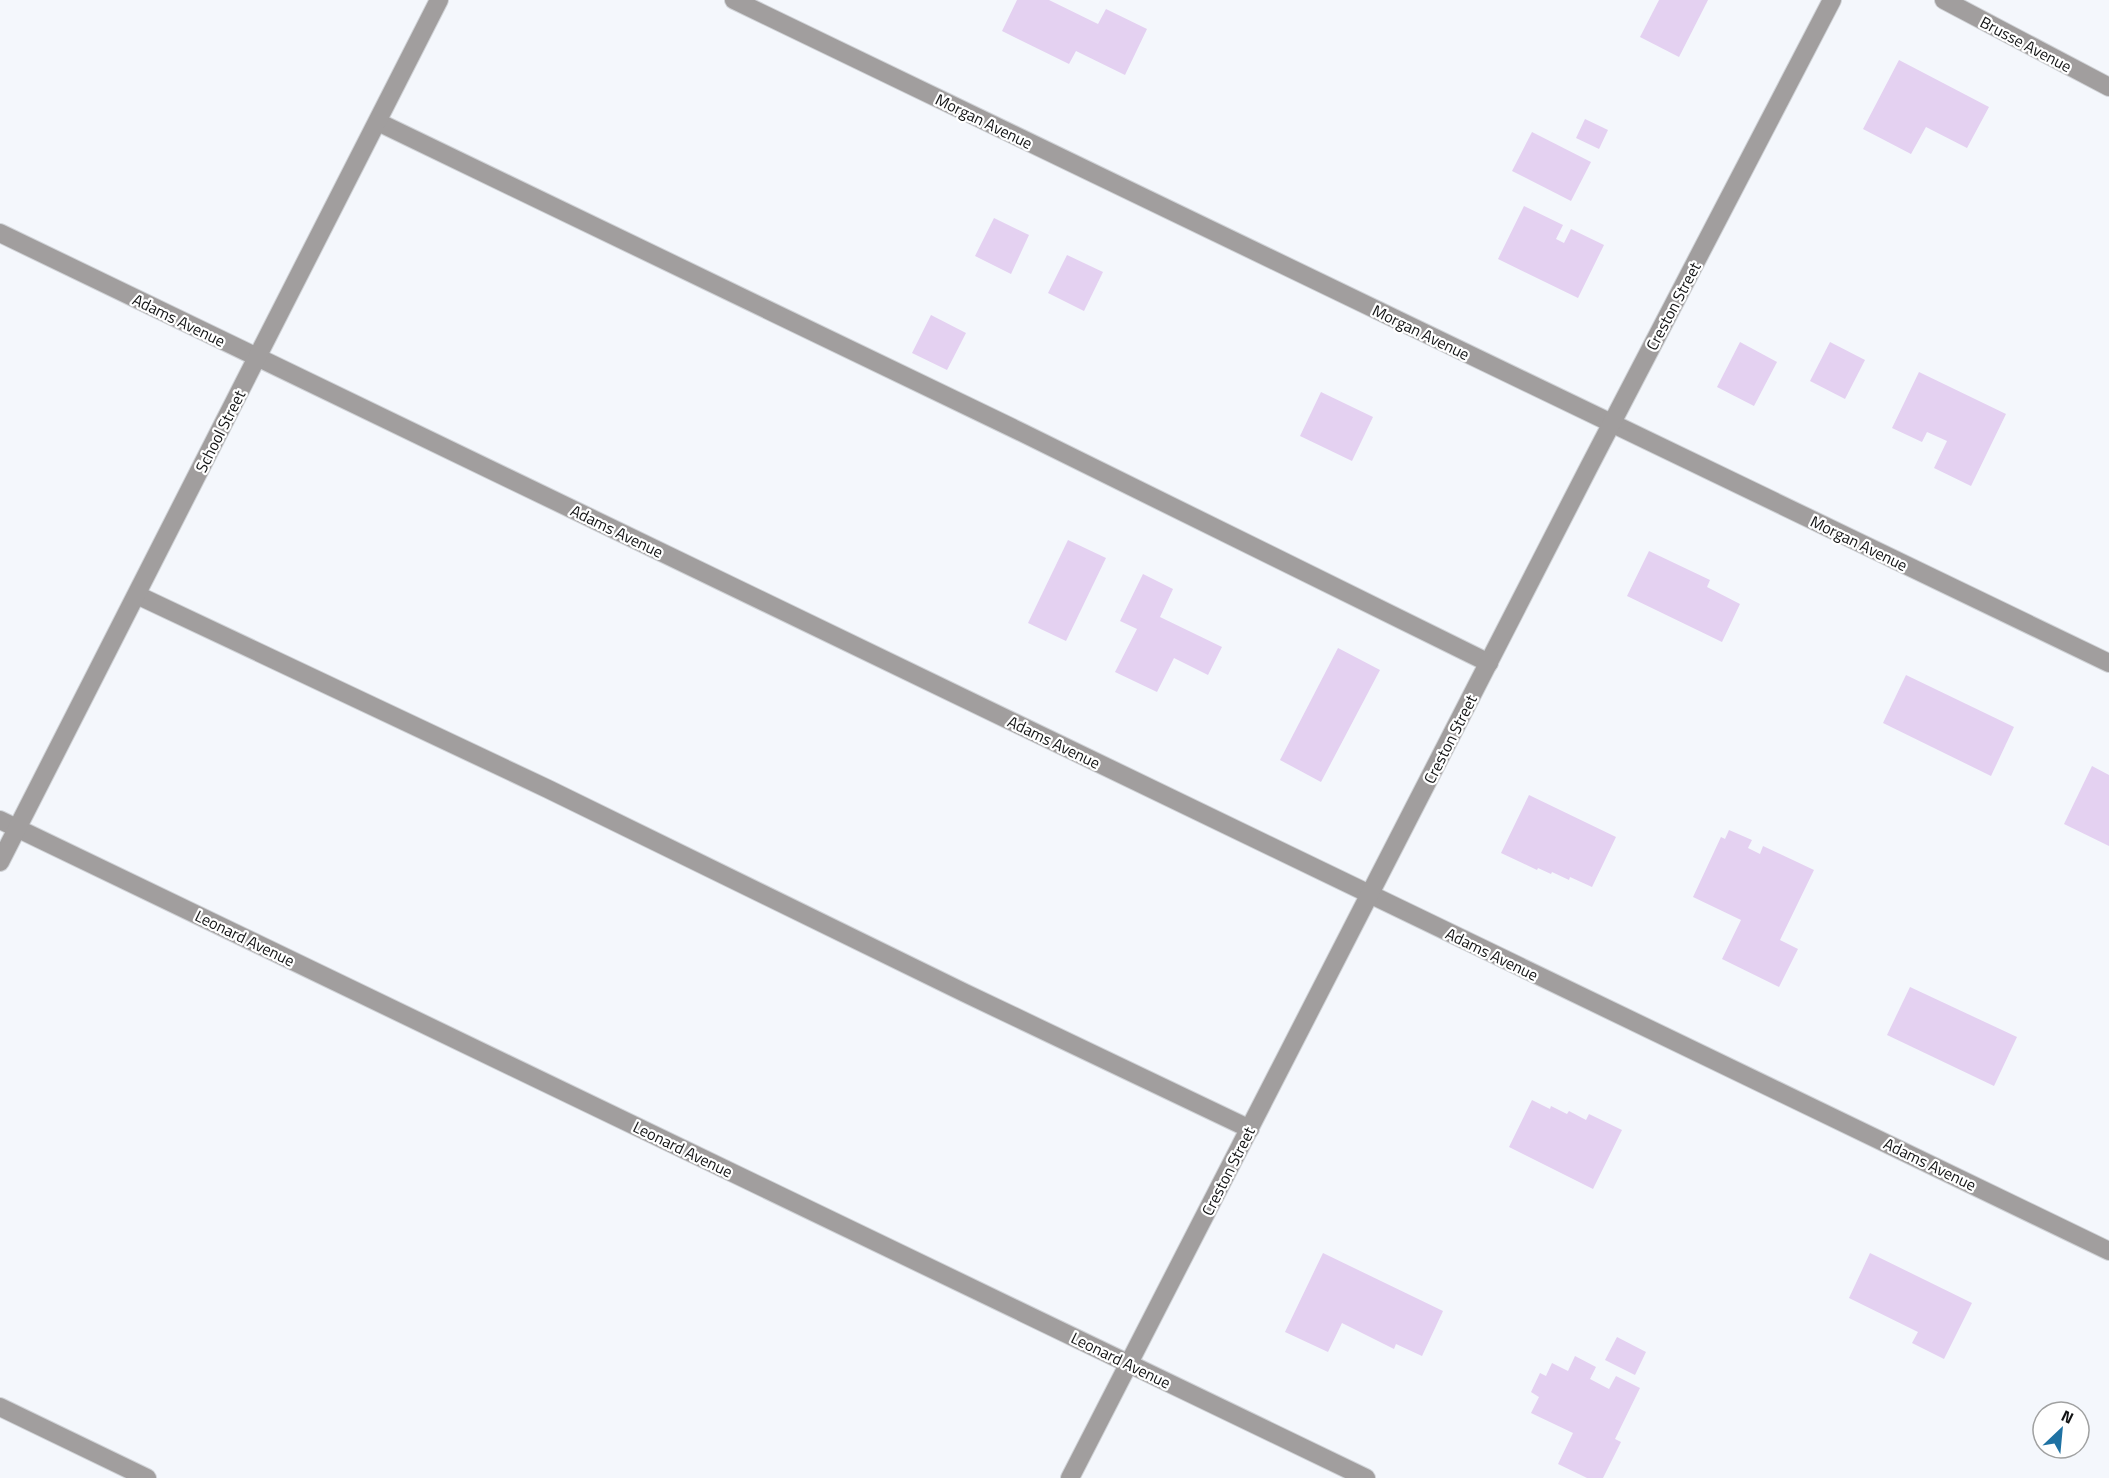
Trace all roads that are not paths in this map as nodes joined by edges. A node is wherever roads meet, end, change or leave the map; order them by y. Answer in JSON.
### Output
{"nodes":[{"id":1,"x":439,"y":0,"type":"edge"},
{"id":2,"x":734,"y":0,"type":"edge"},
{"id":3,"x":1832,"y":0,"type":"edge"},
{"id":4,"x":1944,"y":0,"type":"edge"},
{"id":5,"x":2109,"y":87,"type":"edge"},
{"id":6,"x":378,"y":122,"type":"junction"},
{"id":7,"x":0,"y":233,"type":"edge"},
{"id":8,"x":257,"y":358,"type":"junction"},
{"id":9,"x":1611,"y":424,"type":"junction"},
{"id":10,"x":137,"y":595,"type":"junction"},
{"id":11,"x":1490,"y":663,"type":"junction"},
{"id":12,"x":2109,"y":663,"type":"edge"},
{"id":13,"x":0,"y":820,"type":"edge"},
{"id":14,"x":17,"y":828,"type":"junction"},
{"id":15,"x":0,"y":862,"type":"edge"},
{"id":16,"x":1369,"y":894,"type":"junction"},
{"id":17,"x":1250,"y":1129,"type":"junction"},
{"id":18,"x":2109,"y":1251,"type":"edge"},
{"id":19,"x":1128,"y":1364,"type":"junction"},
{"id":20,"x":0,"y":1407,"type":"edge"},
{"id":21,"x":147,"y":1478,"type":"edge"},
{"id":22,"x":1070,"y":1478,"type":"edge"},
{"id":23,"x":1366,"y":1478,"type":"edge"}],
"edges":[{"from":1,"to":6,"type":"street","name":"School Street"},
{"from":2,"to":9,"type":"street","name":"Morgan Avenue"},
{"from":3,"to":9,"type":"street","name":"Creston Street"},
{"from":4,"to":5,"type":"street","name":"Brusse Avenue"},
{"from":6,"to":8,"type":"street","name":"School Street"},
{"from":6,"to":11,"type":"street"},
{"from":7,"to":8,"type":"street","name":"Adams Avenue"},
{"from":8,"to":10,"type":"street","name":"School Street"},
{"from":8,"to":16,"type":"street","name":"Adams Avenue"},
{"from":9,"to":11,"type":"street","name":"Creston Street"},
{"from":9,"to":12,"type":"street","name":"Morgan Avenue"},
{"from":10,"to":14,"type":"street","name":"School Street"},
{"from":10,"to":17,"type":"street"},
{"from":11,"to":16,"type":"street","name":"Creston Street"},
{"from":13,"to":14,"type":"street","name":"Leonard Avenue"},
{"from":14,"to":15,"type":"street","name":"School Street"},
{"from":14,"to":19,"type":"street","name":"Leonard Avenue"},
{"from":16,"to":17,"type":"street","name":"Creston Street"},
{"from":16,"to":18,"type":"street","name":"Adams Avenue"},
{"from":17,"to":19,"type":"street","name":"Creston Street"},
{"from":19,"to":22,"type":"street","name":"Creston Street"},
{"from":19,"to":23,"type":"street","name":"Leonard Avenue"},
{"from":20,"to":21,"type":"street"}]}
